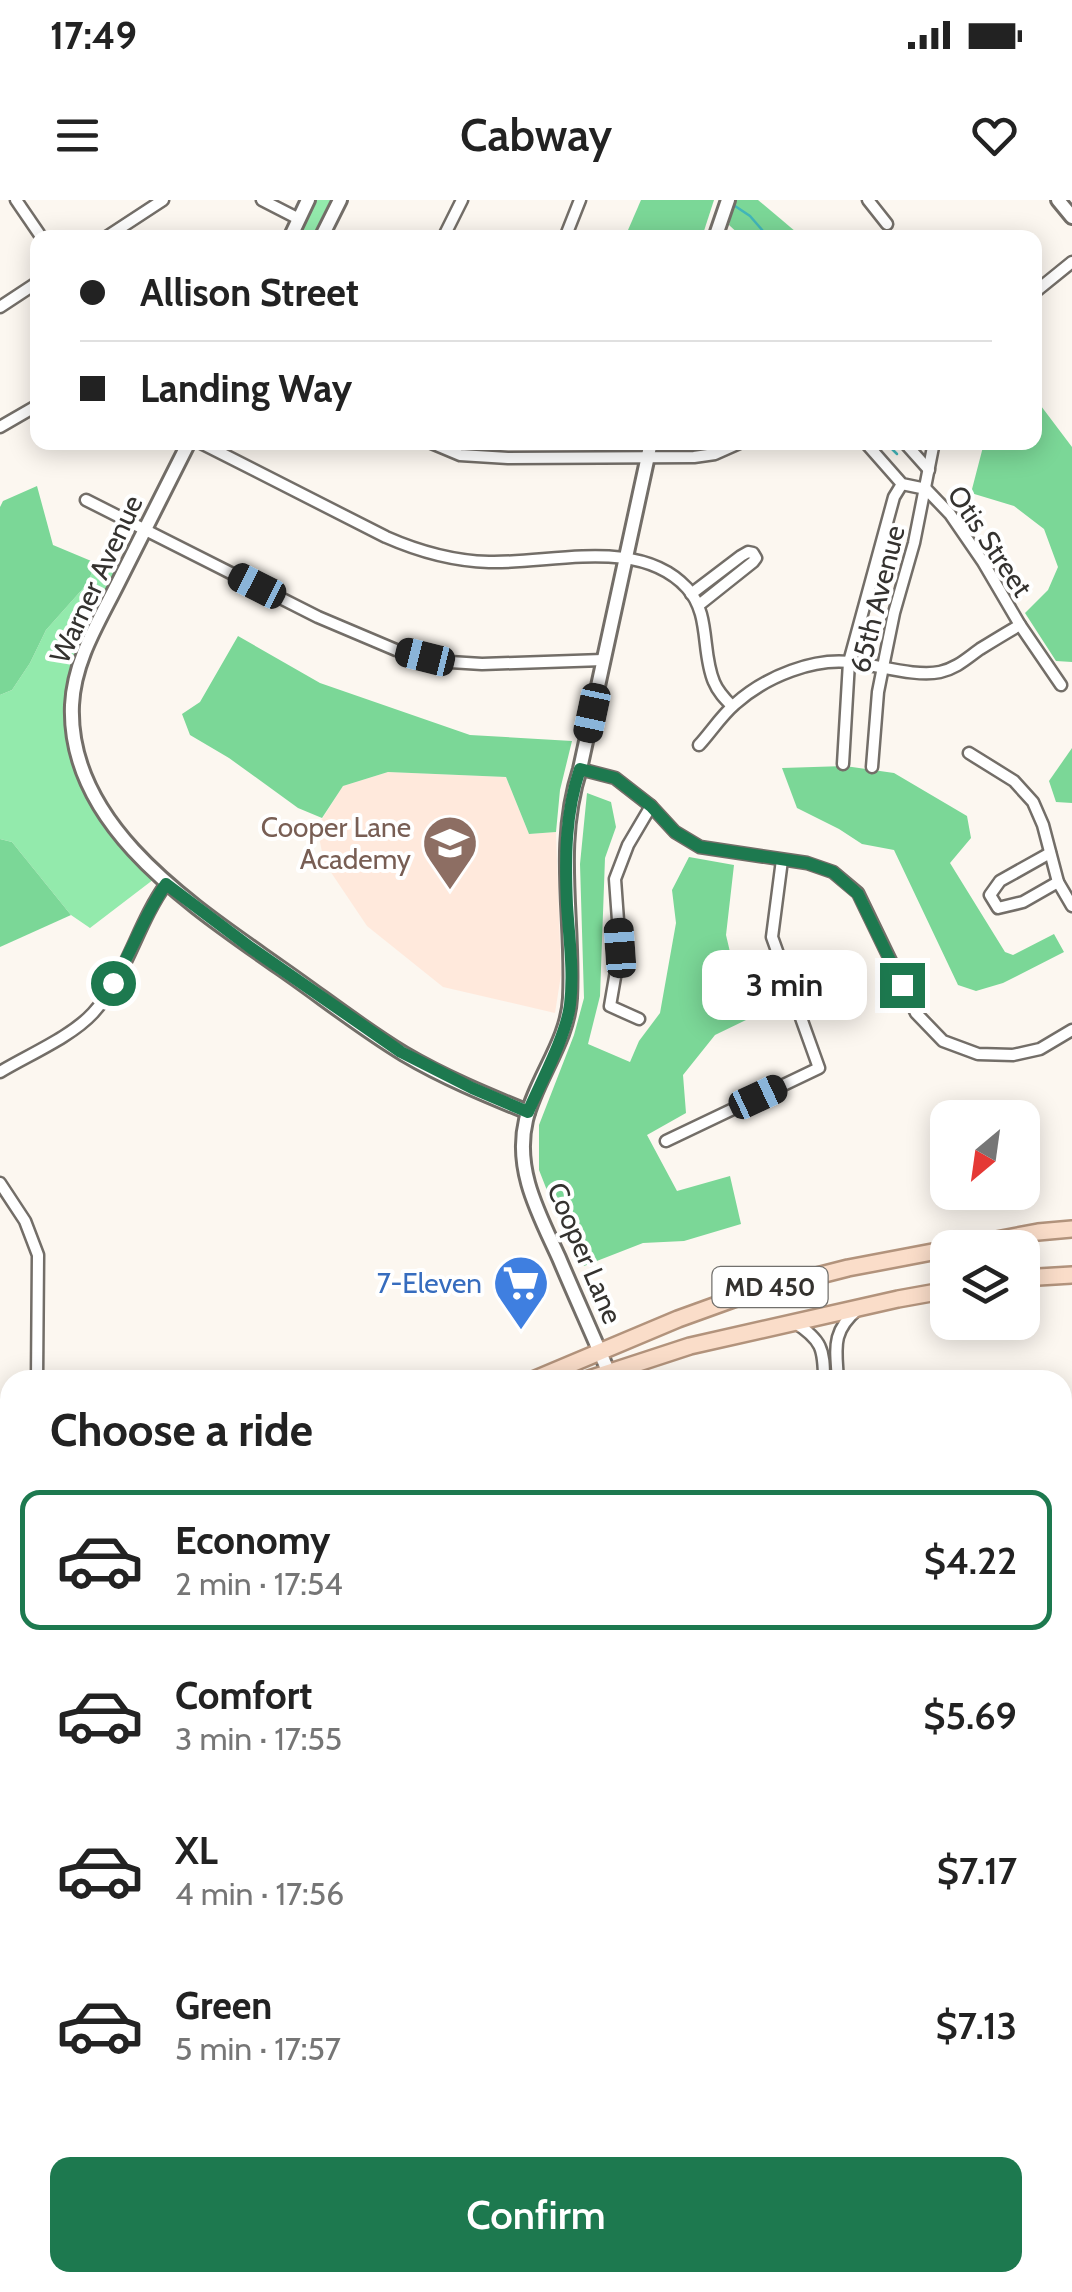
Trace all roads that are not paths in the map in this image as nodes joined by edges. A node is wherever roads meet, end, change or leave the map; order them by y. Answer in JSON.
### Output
{"nodes":[{"id":1,"x":16,"y":200,"type":"edge"},
{"id":2,"x":163,"y":200,"type":"edge"},
{"id":3,"x":262,"y":200,"type":"edge"},
{"id":4,"x":308,"y":200,"type":"edge"},
{"id":5,"x":340,"y":200,"type":"edge"},
{"id":6,"x":462,"y":200,"type":"edge"},
{"id":7,"x":580,"y":200,"type":"edge"},
{"id":8,"x":728,"y":200,"type":"edge"},
{"id":9,"x":868,"y":200,"type":"edge"},
{"id":10,"x":1058,"y":200,"type":"edge"},
{"id":11,"x":1072,"y":217,"type":"edge"},
{"id":12,"x":299,"y":219,"type":"junction"},
{"id":13,"x":887,"y":224,"type":"dead end"},
{"id":14,"x":37,"y":230,"type":"edge"},
{"id":15,"x":118,"y":230,"type":"edge"},
{"id":16,"x":294,"y":230,"type":"edge"},
{"id":17,"x":326,"y":230,"type":"edge"},
{"id":18,"x":447,"y":230,"type":"edge"},
{"id":19,"x":568,"y":230,"type":"edge"},
{"id":20,"x":718,"y":230,"type":"edge"},
{"id":21,"x":1072,"y":262,"type":"edge"},
{"id":22,"x":1042,"y":286,"type":"edge"},
{"id":23,"x":30,"y":287,"type":"edge"},
{"id":24,"x":0,"y":307,"type":"edge"},
{"id":25,"x":30,"y":409,"type":"edge"},
{"id":26,"x":0,"y":427,"type":"edge"},
{"id":27,"x":185,"y":450,"type":"edge"},
{"id":28,"x":215,"y":450,"type":"edge"},
{"id":29,"x":448,"y":450,"type":"edge"},
{"id":30,"x":493,"y":450,"type":"edge"},
{"id":31,"x":627,"y":450,"type":"edge"},
{"id":32,"x":649,"y":450,"type":"edge"},
{"id":33,"x":655,"y":450,"type":"edge"},
{"id":34,"x":724,"y":450,"type":"edge"},
{"id":35,"x":873,"y":450,"type":"edge"},
{"id":36,"x":911,"y":450,"type":"edge"},
{"id":37,"x":933,"y":450,"type":"edge"},
{"id":38,"x":493,"y":456,"type":"junction"},
{"id":39,"x":929,"y":470,"type":"junction"},
{"id":40,"x":902,"y":484,"type":"junction"},
{"id":41,"x":926,"y":489,"type":"junction"},
{"id":42,"x":86,"y":500,"type":"dead end"},
{"id":43,"x":145,"y":530,"type":"junction"},
{"id":44,"x":624,"y":558,"type":"junction"},
{"id":45,"x":692,"y":594,"type":"junction"},
{"id":46,"x":699,"y":605,"type":"junction"},
{"id":47,"x":1020,"y":625,"type":"junction"},
{"id":48,"x":602,"y":660,"type":"junction"},
{"id":49,"x":850,"y":662,"type":"junction"},
{"id":50,"x":882,"y":667,"type":"junction"},
{"id":51,"x":1061,"y":685,"type":"dead end"},
{"id":52,"x":732,"y":706,"type":"junction"},
{"id":53,"x":700,"y":746,"type":"dead end"},
{"id":54,"x":969,"y":752,"type":"dead end"},
{"id":55,"x":842,"y":764,"type":"dead end"},
{"id":56,"x":872,"y":767,"type":"dead end"},
{"id":57,"x":580,"y":769,"type":"junction"},
{"id":58,"x":651,"y":806,"type":"junction"},
{"id":59,"x":1050,"y":853,"type":"junction"},
{"id":60,"x":782,"y":860,"type":"junction"},
{"id":61,"x":1058,"y":882,"type":"junction"},
{"id":62,"x":166,"y":884,"type":"junction"},
{"id":63,"x":1072,"y":906,"type":"edge"},
{"id":64,"x":639,"y":1019,"type":"dead end"},
{"id":65,"x":1072,"y":1030,"type":"edge"},
{"id":66,"x":0,"y":1072,"type":"edge"},
{"id":67,"x":528,"y":1112,"type":"junction"},
{"id":68,"x":666,"y":1142,"type":"dead end"},
{"id":69,"x":0,"y":1183,"type":"edge"},
{"id":70,"x":1072,"y":1229,"type":"edge"},
{"id":71,"x":1040,"y":1232,"type":"edge"},
{"id":72,"x":930,"y":1252,"type":"edge"},
{"id":73,"x":1072,"y":1275,"type":"edge"},
{"id":74,"x":1040,"y":1277,"type":"edge"},
{"id":75,"x":930,"y":1294,"type":"edge"},
{"id":76,"x":860,"y":1308,"type":"junction"},
{"id":77,"x":794,"y":1322,"type":"junction"},
{"id":78,"x":600,"y":1352,"type":"junction"},
{"id":79,"x":37,"y":1370,"type":"edge"},
{"id":80,"x":556,"y":1370,"type":"edge"},
{"id":81,"x":608,"y":1370,"type":"edge"},
{"id":82,"x":624,"y":1370,"type":"edge"},
{"id":83,"x":823,"y":1370,"type":"edge"},
{"id":84,"x":837,"y":1370,"type":"edge"}],
"edges":[{"from":1,"to":14,"type":"street"},
{"from":2,"to":15,"type":"street"},
{"from":3,"to":12,"type":"street"},
{"from":4,"to":12,"type":"street"},
{"from":5,"to":17,"type":"street"},
{"from":6,"to":18,"type":"street"},
{"from":7,"to":19,"type":"street"},
{"from":8,"to":20,"type":"street"},
{"from":9,"to":13,"type":"street"},
{"from":10,"to":11,"type":"street"},
{"from":12,"to":16,"type":"street"},
{"from":21,"to":22,"type":"street"},
{"from":23,"to":24,"type":"street"},
{"from":25,"to":26,"type":"street"},
{"from":27,"to":43,"type":"street","name":"Warner Avenue"},
{"from":28,"to":44,"type":"street"},
{"from":29,"to":38,"type":"street"},
{"from":30,"to":38,"type":"street"},
{"from":31,"to":38,"type":"street"},
{"from":32,"to":44,"type":"street","name":"Cooper Lane"},
{"from":33,"to":34,"type":"street"},
{"from":35,"to":40,"type":"street","name":"Otis Street"},
{"from":36,"to":39,"type":"street","name":"Otis Street"},
{"from":37,"to":39,"type":"street","name":"65th Avenue"},
{"from":39,"to":41,"type":"street","name":"65th Avenue"},
{"from":40,"to":41,"type":"street","name":"Otis Street"},
{"from":40,"to":49,"type":"street","name":"65th Avenue"},
{"from":41,"to":47,"type":"street","name":"Otis Street"},
{"from":41,"to":50,"type":"street","name":"65th Avenue"},
{"from":42,"to":43,"type":"street"},
{"from":43,"to":48,"type":"street"},
{"from":43,"to":62,"type":"street","name":"Warner Avenue"},
{"from":44,"to":45,"type":"street"},
{"from":44,"to":48,"type":"street","name":"Cooper Lane"},
{"from":45,"to":46,"type":"street"},
{"from":45,"to":46,"type":"street"},
{"from":46,"to":52,"type":"street"},
{"from":47,"to":50,"type":"street"},
{"from":47,"to":51,"type":"street","name":"Otis Street"},
{"from":48,"to":57,"type":"street","name":"Cooper Lane"},
{"from":49,"to":50,"type":"street"},
{"from":49,"to":52,"type":"street"},
{"from":49,"to":55,"type":"street","name":"65th Avenue"},
{"from":50,"to":56,"type":"street","name":"65th Avenue"},
{"from":52,"to":53,"type":"street"},
{"from":54,"to":59,"type":"street"},
{"from":57,"to":58,"type":"street"},
{"from":57,"to":67,"type":"street","name":"Cooper Lane"},
{"from":58,"to":60,"type":"street"},
{"from":58,"to":64,"type":"street"},
{"from":59,"to":61,"type":"street"},
{"from":59,"to":61,"type":"street"},
{"from":60,"to":65,"type":"street"},
{"from":60,"to":68,"type":"street"},
{"from":61,"to":63,"type":"street"},
{"from":62,"to":66,"type":"street"},
{"from":62,"to":67,"type":"street","name":"Warner Avenue"},
{"from":67,"to":78,"type":"street","name":"Cooper Lane"},
{"from":69,"to":79,"type":"street"},
{"from":70,"to":71,"type":"main road","number":"MD 450"},
{"from":72,"to":78,"type":"main road","number":"MD 450"},
{"from":73,"to":74,"type":"main road"},
{"from":75,"to":76,"type":"main road","number":"MD 450"},
{"from":76,"to":77,"type":"main road","number":"MD 450"},
{"from":76,"to":84,"type":"street"},
{"from":77,"to":82,"type":"main road","number":"MD 450"},
{"from":77,"to":83,"type":"street"},
{"from":78,"to":80,"type":"main road","number":"MD 450"},
{"from":78,"to":81,"type":"street","name":"Cooper Lane"}]}
